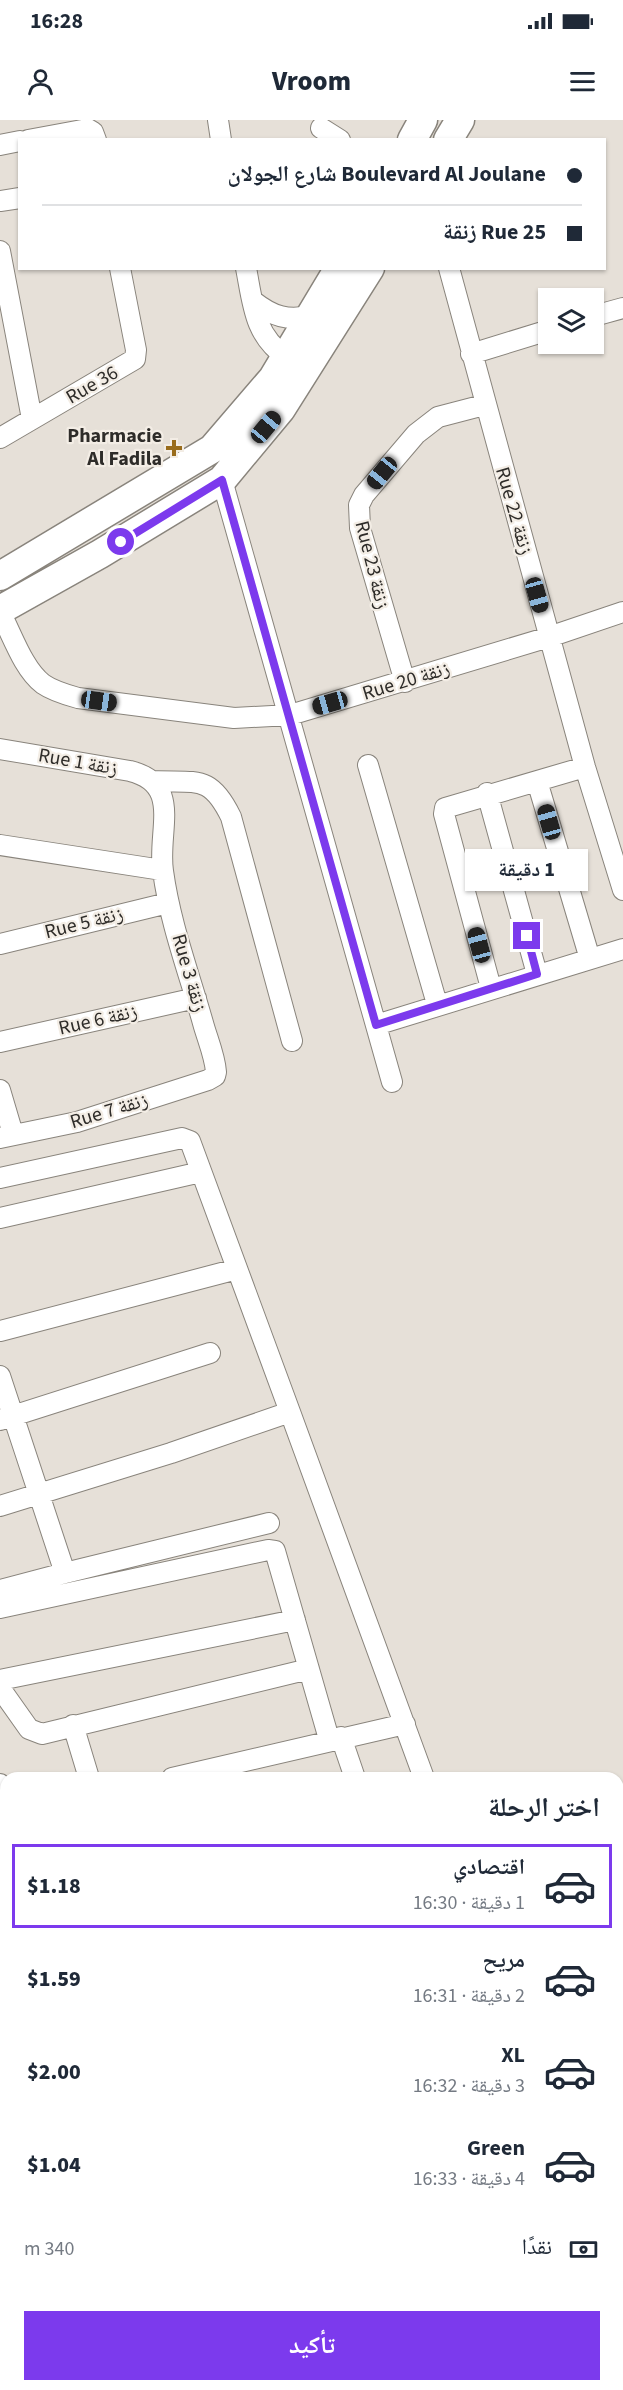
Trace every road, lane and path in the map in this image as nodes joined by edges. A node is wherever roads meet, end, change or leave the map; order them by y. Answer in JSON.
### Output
{"nodes":[{"id":1,"x":218,"y":120,"type":"edge"},
{"id":2,"x":423,"y":120,"type":"edge"},
{"id":3,"x":460,"y":120,"type":"edge"},
{"id":4,"x":321,"y":128,"type":"dead end"},
{"id":5,"x":94,"y":135,"type":"edge"},
{"id":6,"x":39,"y":138,"type":"edge"},
{"id":7,"x":221,"y":138,"type":"edge"},
{"id":8,"x":337,"y":138,"type":"edge"},
{"id":9,"x":413,"y":138,"type":"edge"},
{"id":10,"x":449,"y":138,"type":"edge"},
{"id":11,"x":18,"y":141,"type":"edge"},
{"id":12,"x":0,"y":144,"type":"edge"},
{"id":13,"x":18,"y":198,"type":"edge"},
{"id":14,"x":0,"y":201,"type":"edge"},
{"id":15,"x":0,"y":251,"type":"edge"},
{"id":16,"x":120,"y":270,"type":"edge"},
{"id":17,"x":246,"y":270,"type":"edge"},
{"id":18,"x":338,"y":270,"type":"edge"},
{"id":19,"x":369,"y":270,"type":"edge"},
{"id":20,"x":450,"y":270,"type":"edge"},
{"id":21,"x":253,"y":301,"type":"junction"},
{"id":22,"x":623,"y":308,"type":"edge"},
{"id":23,"x":604,"y":313,"type":"edge"},
{"id":24,"x":313,"y":315,"type":"junction"},
{"id":25,"x":538,"y":333,"type":"edge"},
{"id":26,"x":471,"y":354,"type":"junction"},
{"id":27,"x":286,"y":357,"type":"junction"},
{"id":28,"x":484,"y":405,"type":"junction"},
{"id":29,"x":32,"y":419,"type":"junction"},
{"id":30,"x":0,"y":438,"type":"edge"},
{"id":31,"x":222,"y":480,"type":"junction"},
{"id":32,"x":0,"y":576,"type":"edge"},
{"id":33,"x":0,"y":611,"type":"edge"},
{"id":34,"x":623,"y":612,"type":"edge"},
{"id":35,"x":549,"y":638,"type":"junction"},
{"id":36,"x":405,"y":682,"type":"junction"},
{"id":37,"x":290,"y":715,"type":"junction"},
{"id":38,"x":0,"y":749,"type":"edge"},
{"id":39,"x":368,"y":765,"type":"dead end"},
{"id":40,"x":585,"y":767,"type":"junction"},
{"id":41,"x":154,"y":781,"type":"junction"},
{"id":42,"x":537,"y":781,"type":"junction"},
{"id":43,"x":487,"y":793,"type":"junction"},
{"id":44,"x":0,"y":844,"type":"edge"},
{"id":45,"x":162,"y":870,"type":"junction"},
{"id":46,"x":623,"y":890,"type":"edge"},
{"id":47,"x":168,"y":903,"type":"junction"},
{"id":48,"x":0,"y":944,"type":"edge"},
{"id":49,"x":623,"y":950,"type":"edge"},
{"id":50,"x":590,"y":959,"type":"junction"},
{"id":51,"x":537,"y":974,"type":"junction"},
{"id":52,"x":491,"y":988,"type":"junction"},
{"id":53,"x":196,"y":998,"type":"junction"},
{"id":54,"x":437,"y":1004,"type":"junction"},
{"id":55,"x":376,"y":1025,"type":"junction"},
{"id":56,"x":292,"y":1041,"type":"dead end"},
{"id":57,"x":0,"y":1042,"type":"edge"},
{"id":58,"x":215,"y":1076,"type":"joint"},
{"id":59,"x":392,"y":1082,"type":"dead end"},
{"id":60,"x":0,"y":1090,"type":"edge"},
{"id":61,"x":7,"y":1136,"type":"edge"},
{"id":62,"x":201,"y":1172,"type":"junction"},
{"id":63,"x":0,"y":1178,"type":"edge"},
{"id":64,"x":0,"y":1218,"type":"edge"},
{"id":65,"x":237,"y":1269,"type":"junction"},
{"id":66,"x":0,"y":1331,"type":"edge"},
{"id":67,"x":210,"y":1353,"type":"dead end"},
{"id":68,"x":0,"y":1376,"type":"edge"},
{"id":69,"x":290,"y":1412,"type":"junction"},
{"id":70,"x":7,"y":1417,"type":"edge"},
{"id":71,"x":39,"y":1493,"type":"junction"},
{"id":72,"x":0,"y":1506,"type":"edge"},
{"id":73,"x":269,"y":1522,"type":"dead end"},
{"id":74,"x":65,"y":1573,"type":"junction"},
{"id":75,"x":0,"y":1590,"type":"edge"},
{"id":76,"x":0,"y":1608,"type":"edge"},
{"id":77,"x":295,"y":1620,"type":"junction"},
{"id":78,"x":309,"y":1669,"type":"junction"},
{"id":79,"x":0,"y":1680,"type":"edge"},
{"id":80,"x":0,"y":1688,"type":"edge"},
{"id":81,"x":405,"y":1724,"type":"junction"},
{"id":82,"x":73,"y":1725,"type":"junction"},
{"id":83,"x":335,"y":1738,"type":"junction"},
{"id":84,"x":87,"y":1772,"type":"edge"},
{"id":85,"x":196,"y":1772,"type":"edge"},
{"id":86,"x":352,"y":1772,"type":"edge"},
{"id":87,"x":422,"y":1772,"type":"edge"}],
"edges":[{"from":1,"to":7,"type":"street"},
{"from":2,"to":9,"type":"main road"},
{"from":3,"to":10,"type":"main road"},
{"from":4,"to":8,"type":"street"},
{"from":5,"to":6,"type":"street"},
{"from":11,"to":12,"type":"street"},
{"from":13,"to":14,"type":"street"},
{"from":15,"to":29,"type":"street"},
{"from":16,"to":29,"type":"street","name":"Rue 36"},
{"from":17,"to":21,"type":"street"},
{"from":18,"to":24,"type":"main road"},
{"from":19,"to":31,"type":"main road"},
{"from":20,"to":26,"type":"street","name":"Rue 22 زنقة"},
{"from":21,"to":24,"type":"street"},
{"from":21,"to":27,"type":"street"},
{"from":22,"to":23,"type":"street"},
{"from":24,"to":27,"type":"main road"},
{"from":25,"to":26,"type":"street"},
{"from":26,"to":28,"type":"street","name":"Rue 22 زنقة"},
{"from":27,"to":32,"type":"main road"},
{"from":28,"to":35,"type":"street","name":"Rue 22 زنقة"},
{"from":28,"to":36,"type":"street","name":"Rue 23 زنقة"},
{"from":29,"to":30,"type":"street","name":"Rue 36"},
{"from":31,"to":33,"type":"main road"},
{"from":31,"to":37,"type":"street"},
{"from":33,"to":37,"type":"street","name":"Rue 20 زنقة"},
{"from":34,"to":35,"type":"street","name":"Rue 20 زنقة"},
{"from":35,"to":36,"type":"street","name":"Rue 20 زنقة"},
{"from":35,"to":40,"type":"street","name":"Rue 22 زنقة"},
{"from":36,"to":37,"type":"street","name":"Rue 20 زنقة"},
{"from":37,"to":55,"type":"street"},
{"from":38,"to":41,"type":"street","name":"Rue 1 زنقة"},
{"from":39,"to":54,"type":"street"},
{"from":40,"to":42,"type":"street"},
{"from":40,"to":46,"type":"street","name":"Rue 22 زنقة"},
{"from":41,"to":45,"type":"street","name":"Rue 3 زنقة"},
{"from":41,"to":56,"type":"street","name":"Rue 1 زنقة"},
{"from":42,"to":43,"type":"street"},
{"from":42,"to":50,"type":"street"},
{"from":43,"to":51,"type":"street"},
{"from":43,"to":52,"type":"street"},
{"from":44,"to":45,"type":"street"},
{"from":45,"to":47,"type":"street","name":"Rue 3 زنقة"},
{"from":47,"to":48,"type":"street","name":"Rue 5 زنقة"},
{"from":47,"to":53,"type":"street","name":"Rue 3 زنقة"},
{"from":49,"to":50,"type":"street"},
{"from":50,"to":51,"type":"street"},
{"from":51,"to":52,"type":"street"},
{"from":52,"to":54,"type":"street"},
{"from":53,"to":57,"type":"street","name":"Rue 6 زنقة"},
{"from":53,"to":58,"type":"street","name":"Rue 3 زنقة"},
{"from":54,"to":55,"type":"street"},
{"from":55,"to":59,"type":"street"},
{"from":58,"to":61,"type":"street","name":"Rue 7 زنقة"},
{"from":60,"to":61,"type":"street"},
{"from":62,"to":63,"type":"street"},
{"from":62,"to":64,"type":"street"},
{"from":62,"to":65,"type":"street"},
{"from":65,"to":66,"type":"street"},
{"from":65,"to":69,"type":"street"},
{"from":67,"to":70,"type":"street"},
{"from":68,"to":70,"type":"street"},
{"from":69,"to":71,"type":"street"},
{"from":69,"to":81,"type":"street"},
{"from":70,"to":71,"type":"street"},
{"from":71,"to":72,"type":"street"},
{"from":71,"to":74,"type":"street"},
{"from":73,"to":74,"type":"street"},
{"from":74,"to":75,"type":"street"},
{"from":76,"to":77,"type":"street"},
{"from":77,"to":78,"type":"street"},
{"from":77,"to":79,"type":"street"},
{"from":78,"to":82,"type":"street"},
{"from":78,"to":83,"type":"street"},
{"from":80,"to":82,"type":"street"},
{"from":81,"to":83,"type":"street"},
{"from":81,"to":87,"type":"street"},
{"from":82,"to":84,"type":"street"},
{"from":83,"to":85,"type":"street"},
{"from":83,"to":86,"type":"street"}]}
